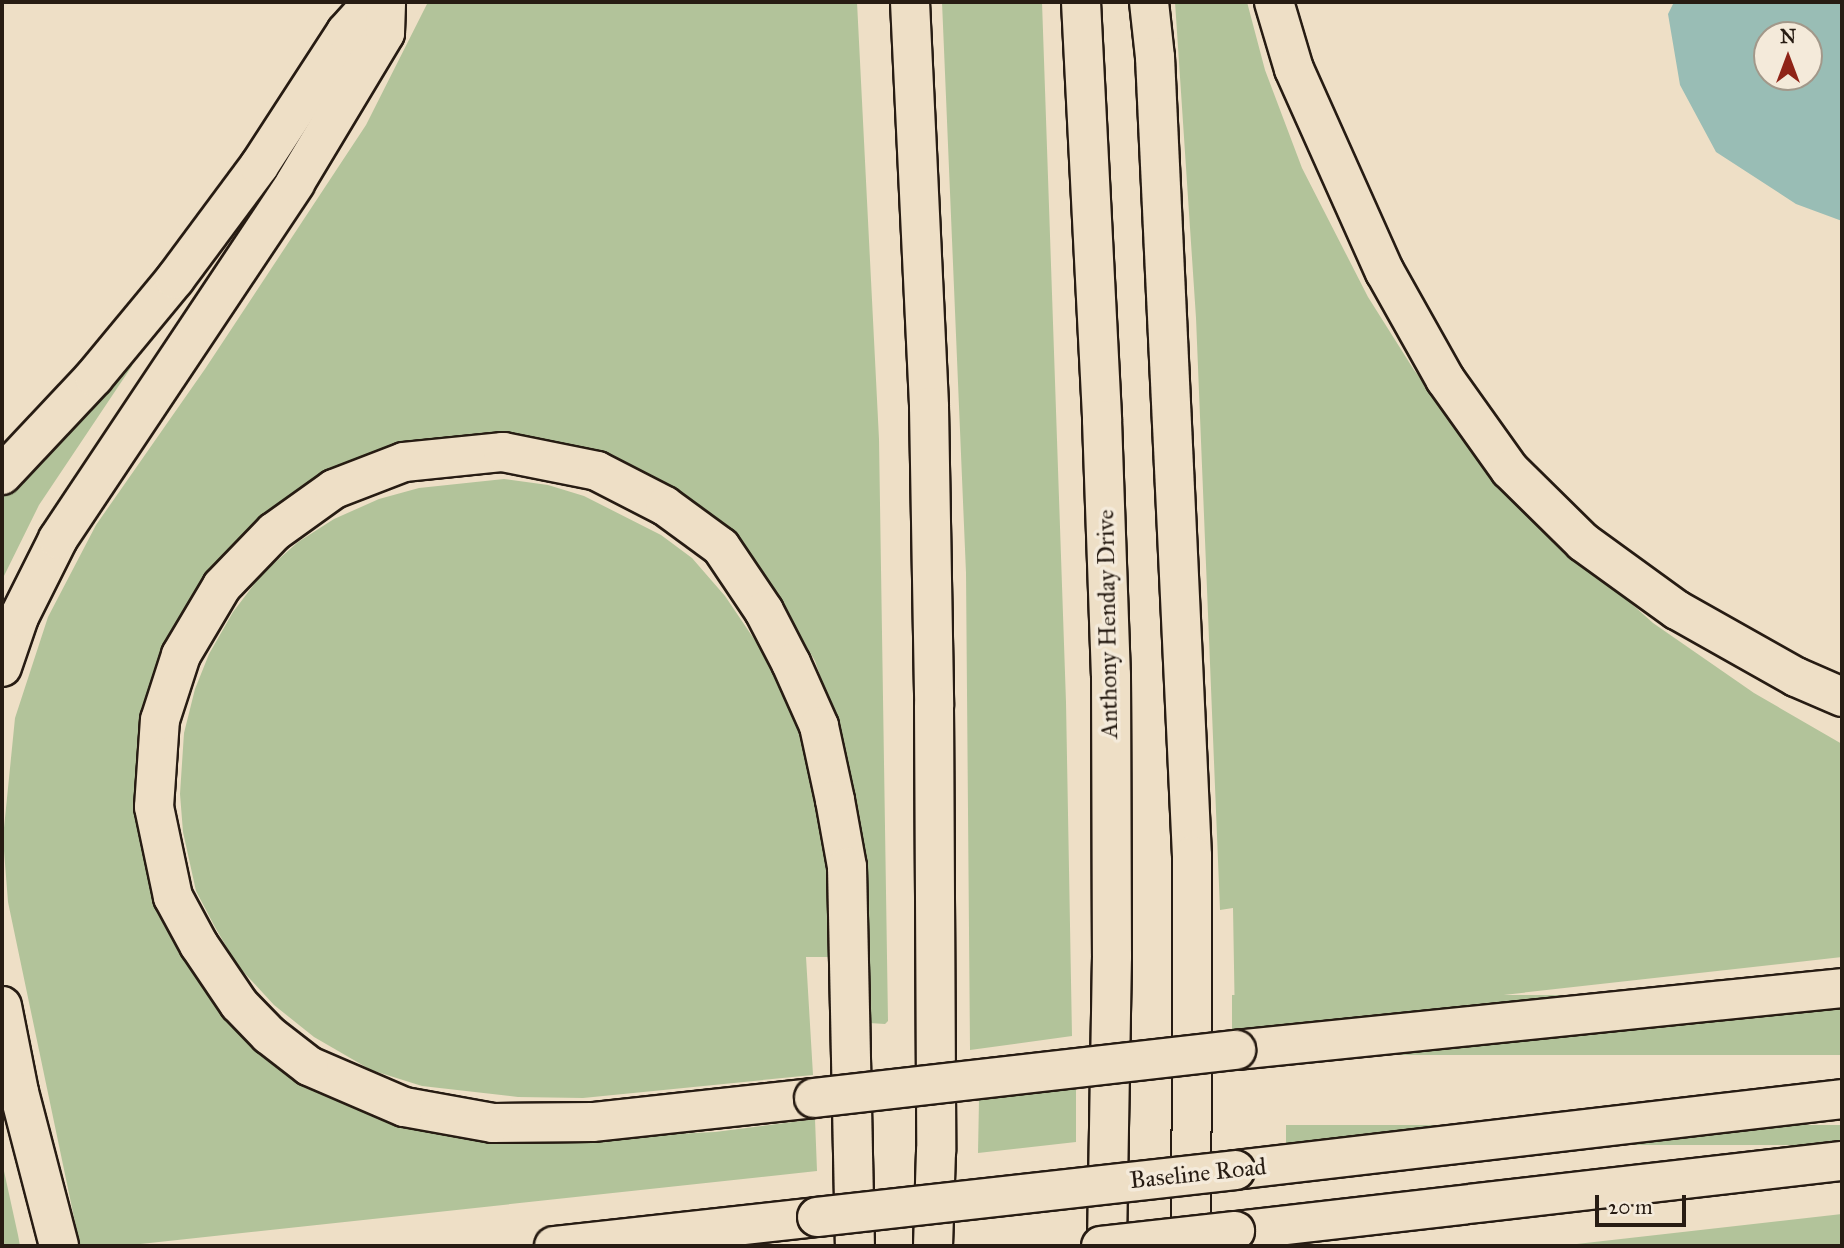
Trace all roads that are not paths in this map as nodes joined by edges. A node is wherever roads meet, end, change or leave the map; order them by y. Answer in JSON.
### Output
{"nodes":[{"id":1,"x":373,"y":2,"type":"edge"},
{"id":2,"x":386,"y":2,"type":"edge"},
{"id":3,"x":910,"y":2,"type":"edge"},
{"id":4,"x":1081,"y":2,"type":"edge"},
{"id":5,"x":1149,"y":2,"type":"edge"},
{"id":6,"x":1274,"y":2,"type":"edge"},
{"id":7,"x":2,"y":475,"type":"edge"},
{"id":8,"x":2,"y":667,"type":"edge"},
{"id":9,"x":1842,"y":697,"type":"edge"},
{"id":10,"x":1842,"y":988,"type":"edge"},
{"id":11,"x":2,"y":1006,"type":"edge"},
{"id":12,"x":1842,"y":1099,"type":"edge"},
{"id":13,"x":1842,"y":1161,"type":"edge"},
{"id":14,"x":59,"y":1246,"type":"edge"},
{"id":15,"x":554,"y":1246,"type":"edge"},
{"id":16,"x":855,"y":1246,"type":"edge"},
{"id":17,"x":933,"y":1246,"type":"edge"},
{"id":18,"x":1101,"y":1246,"type":"edge"},
{"id":19,"x":1107,"y":1246,"type":"edge"},
{"id":20,"x":1191,"y":1246,"type":"edge"}],
"edges":[{"from":1,"to":7,"type":"main road"},
{"from":2,"to":8,"type":"main road"},
{"from":3,"to":17,"type":"main road"},
{"from":4,"to":19,"type":"main road","name":"Anthony Henday Drive"},
{"from":5,"to":20,"type":"main road"},
{"from":6,"to":9,"type":"main road"},
{"from":10,"to":16,"type":"main road","bridge":true},
{"from":11,"to":14,"type":"main road"},
{"from":12,"to":15,"type":"main road","name":"Baseline Road","bridge":true},
{"from":13,"to":18,"type":"main road","bridge":true}]}
